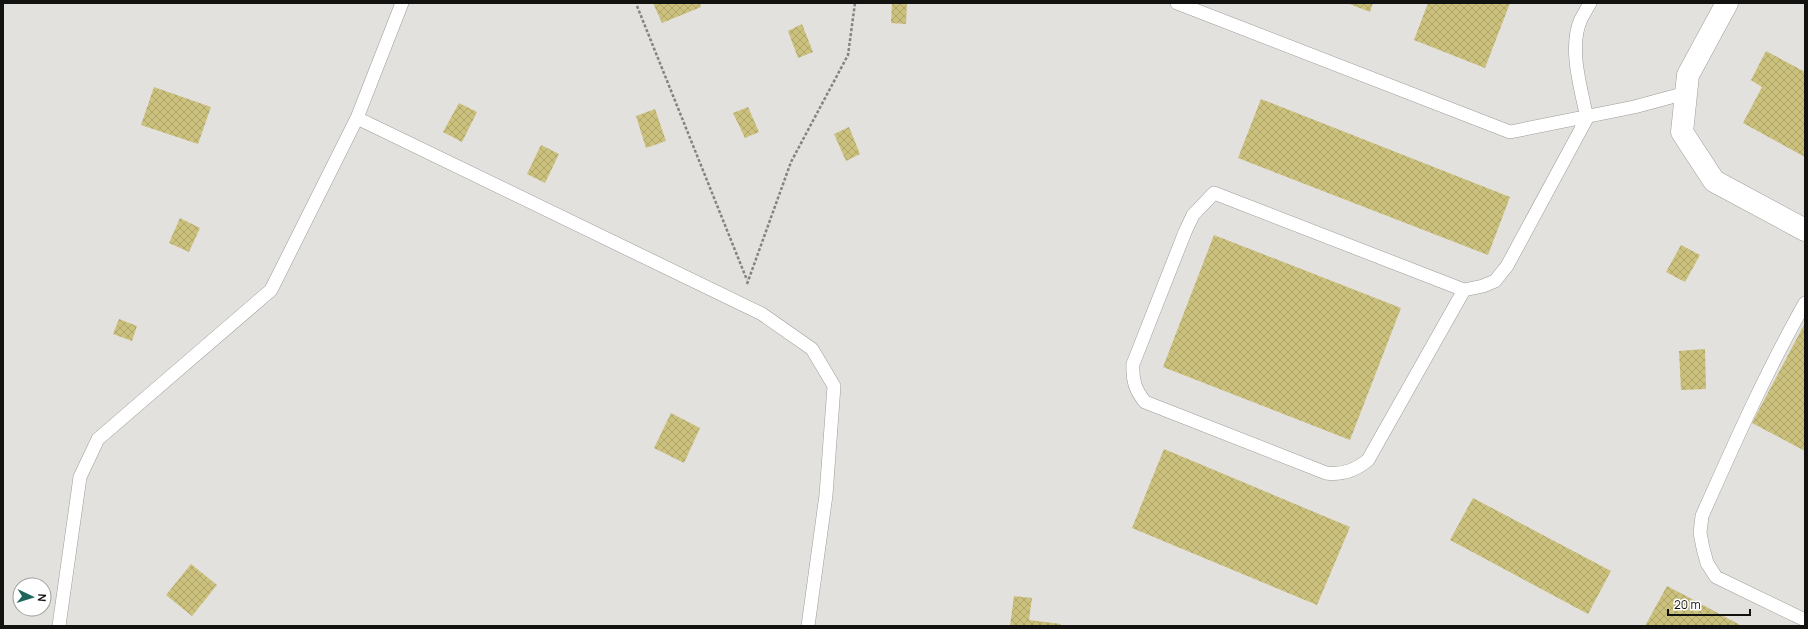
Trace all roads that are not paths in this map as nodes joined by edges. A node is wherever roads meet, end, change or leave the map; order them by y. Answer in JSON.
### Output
{"nodes":[{"id":1,"x":402,"y":3,"type":"edge"},
{"id":2,"x":1177,"y":3,"type":"edge"},
{"id":3,"x":1590,"y":3,"type":"edge"},
{"id":4,"x":1727,"y":3,"type":"edge"},
{"id":5,"x":1686,"y":93,"type":"junction"},
{"id":6,"x":357,"y":118,"type":"junction"},
{"id":7,"x":1587,"y":118,"type":"junction"},
{"id":8,"x":1805,"y":230,"type":"edge"},
{"id":9,"x":1464,"y":290,"type":"junction"},
{"id":10,"x":1805,"y":303,"type":"edge"},
{"id":11,"x":1805,"y":620,"type":"edge"},
{"id":12,"x":59,"y":626,"type":"edge"},
{"id":13,"x":808,"y":626,"type":"edge"}],
"edges":[{"from":1,"to":6,"type":"lane"},
{"from":2,"to":7,"type":"lane"},
{"from":3,"to":7,"type":"lane"},
{"from":4,"to":5,"type":"street"},
{"from":5,"to":7,"type":"lane"},
{"from":5,"to":8,"type":"street"},
{"from":6,"to":12,"type":"lane"},
{"from":6,"to":13,"type":"lane"},
{"from":7,"to":9,"type":"lane"},
{"from":9,"to":9,"type":"lane"},
{"from":10,"to":11,"type":"lane"}]}
